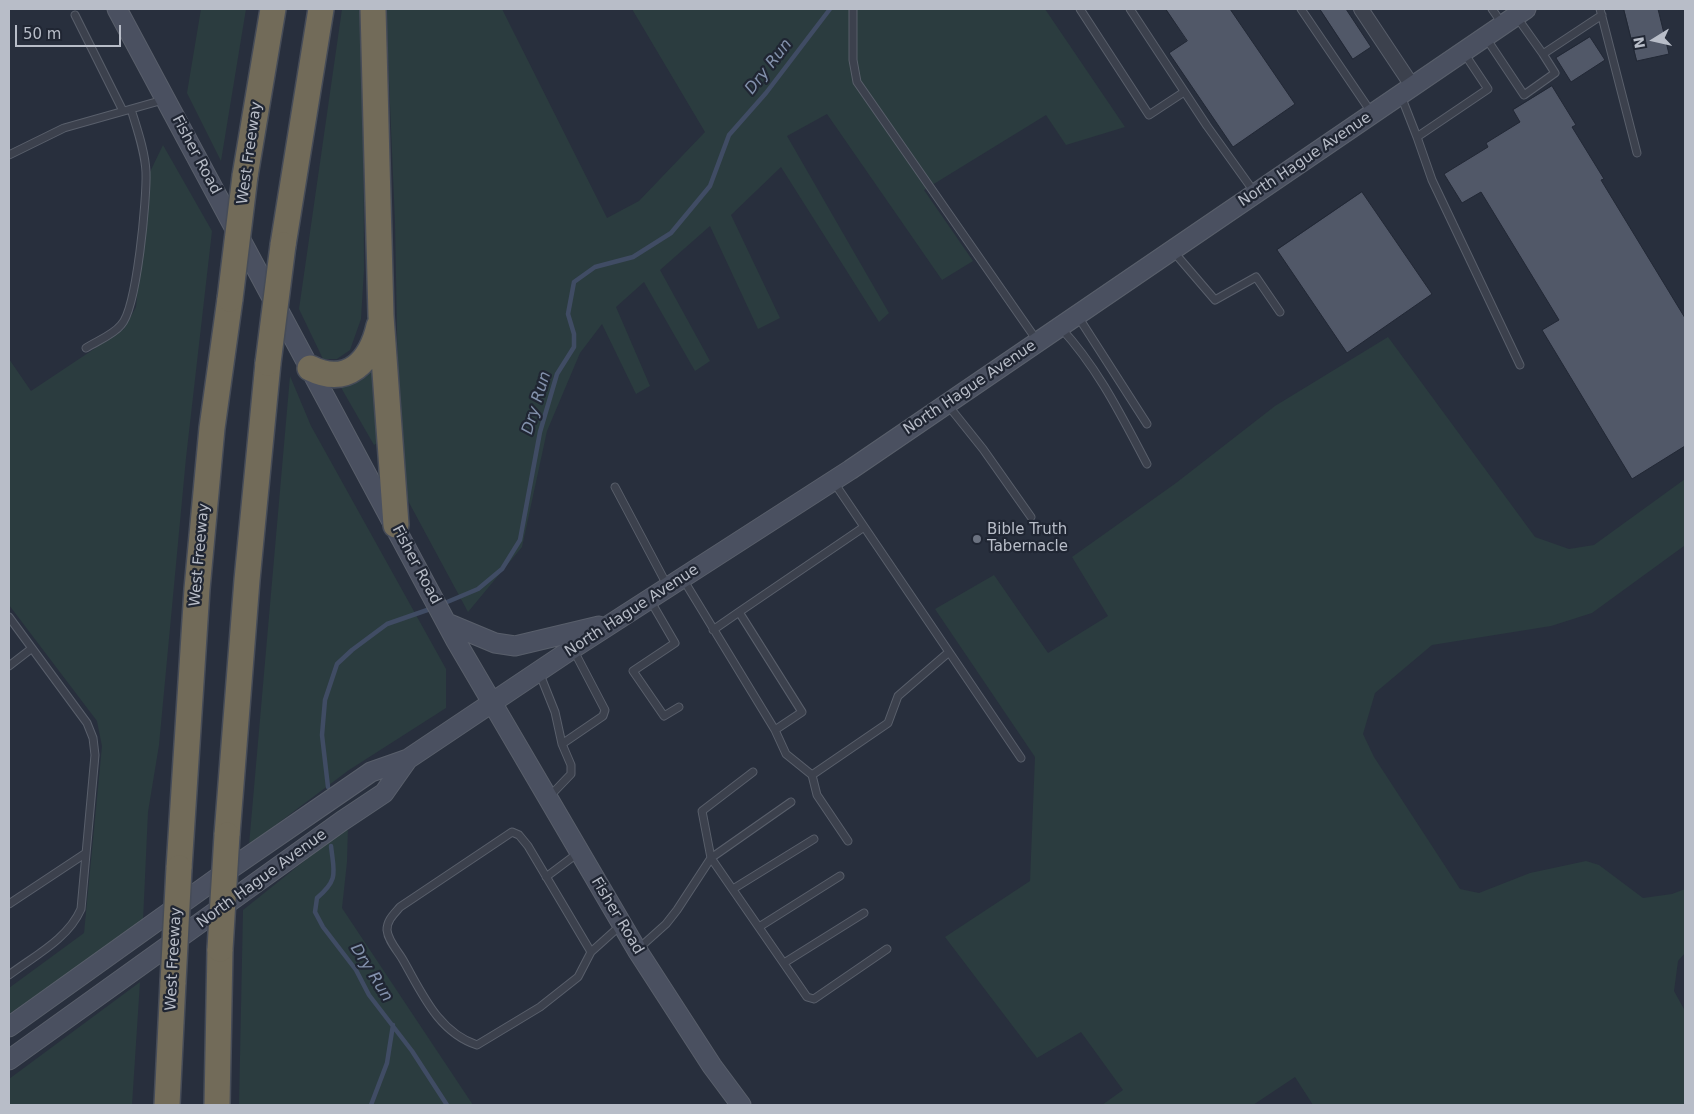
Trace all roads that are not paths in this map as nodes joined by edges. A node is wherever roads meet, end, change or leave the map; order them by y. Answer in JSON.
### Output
{"nodes":[{"id":1,"x":117,"y":9,"type":"edge"},
{"id":2,"x":273,"y":9,"type":"edge"},
{"id":3,"x":321,"y":9,"type":"edge"},
{"id":4,"x":373,"y":9,"type":"edge"},
{"id":5,"x":853,"y":9,"type":"edge"},
{"id":6,"x":1080,"y":9,"type":"edge"},
{"id":7,"x":1130,"y":9,"type":"edge"},
{"id":8,"x":1301,"y":9,"type":"edge"},
{"id":9,"x":1361,"y":9,"type":"edge"},
{"id":10,"x":1492,"y":9,"type":"edge"},
{"id":11,"x":1601,"y":12,"type":"edge"},
{"id":12,"x":75,"y":15,"type":"dead end"},
{"id":13,"x":1515,"y":16,"type":"edge"},
{"id":14,"x":1486,"y":38,"type":"junction"},
{"id":15,"x":1464,"y":53,"type":"junction"},
{"id":16,"x":1543,"y":54,"type":"junction"},
{"id":17,"x":1407,"y":91,"type":"junction"},
{"id":18,"x":1184,"y":92,"type":"junction"},
{"id":19,"x":166,"y":99,"type":"junction"},
{"id":20,"x":127,"y":110,"type":"junction"},
{"id":21,"x":1373,"y":114,"type":"junction"},
{"id":22,"x":1416,"y":137,"type":"junction"},
{"id":23,"x":1637,"y":153,"type":"dead end"},
{"id":24,"x":9,"y":155,"type":"edge"},
{"id":25,"x":1256,"y":194,"type":"junction"},
{"id":26,"x":1173,"y":250,"type":"junction"},
{"id":27,"x":1280,"y":312,"type":"dead end"},
{"id":28,"x":1077,"y":315,"type":"junction"},
{"id":29,"x":381,"y":316,"type":"junction"},
{"id":30,"x":1060,"y":327,"type":"junction"},
{"id":31,"x":1038,"y":342,"type":"junction"},
{"id":32,"x":86,"y":348,"type":"dead end"},
{"id":33,"x":1520,"y":365,"type":"dead end"},
{"id":34,"x":310,"y":368,"type":"junction"},
{"id":35,"x":947,"y":404,"type":"junction"},
{"id":36,"x":1147,"y":424,"type":"dead end"},
{"id":37,"x":1147,"y":464,"type":"dead end"},
{"id":38,"x":833,"y":481,"type":"junction"},
{"id":39,"x":615,"y":488,"type":"dead end"},
{"id":40,"x":1031,"y":517,"type":"dead end"},
{"id":41,"x":396,"y":525,"type":"junction"},
{"id":42,"x":864,"y":527,"type":"junction"},
{"id":43,"x":676,"y":583,"type":"junction"},
{"id":44,"x":650,"y":600,"type":"junction"},
{"id":45,"x":739,"y":612,"type":"junction"},
{"id":46,"x":9,"y":618,"type":"edge"},
{"id":47,"x":616,"y":621,"type":"junction"},
{"id":48,"x":447,"y":623,"type":"junction"},
{"id":49,"x":713,"y":630,"type":"junction"},
{"id":50,"x":31,"y":649,"type":"junction"},
{"id":51,"x":572,"y":649,"type":"junction"},
{"id":52,"x":949,"y":652,"type":"junction"},
{"id":53,"x":9,"y":666,"type":"edge"},
{"id":54,"x":538,"y":671,"type":"junction"},
{"id":55,"x":492,"y":702,"type":"junction"},
{"id":56,"x":680,"y":707,"type":"dead end"},
{"id":57,"x":775,"y":730,"type":"junction"},
{"id":58,"x":562,"y":744,"type":"junction"},
{"id":59,"x":1021,"y":758,"type":"dead end"},
{"id":60,"x":408,"y":759,"type":"junction"},
{"id":61,"x":753,"y":772,"type":"dead end"},
{"id":62,"x":812,"y":775,"type":"junction"},
{"id":63,"x":548,"y":798,"type":"junction"},
{"id":64,"x":791,"y":802,"type":"dead end"},
{"id":65,"x":814,"y":839,"type":"dead end"},
{"id":66,"x":848,"y":841,"type":"dead end"},
{"id":67,"x":579,"y":852,"type":"junction"},
{"id":68,"x":86,"y":853,"type":"junction"},
{"id":69,"x":711,"y":858,"type":"junction"},
{"id":70,"x":840,"y":876,"type":"dead end"},
{"id":71,"x":546,"y":877,"type":"junction"},
{"id":72,"x":733,"y":889,"type":"junction"},
{"id":73,"x":9,"y":904,"type":"edge"},
{"id":74,"x":864,"y":913,"type":"dead end"},
{"id":75,"x":621,"y":925,"type":"junction"},
{"id":76,"x":759,"y":927,"type":"junction"},
{"id":77,"x":887,"y":949,"type":"dead end"},
{"id":78,"x":637,"y":950,"type":"junction"},
{"id":79,"x":591,"y":952,"type":"junction"},
{"id":80,"x":784,"y":963,"type":"junction"},
{"id":81,"x":9,"y":974,"type":"edge"},
{"id":82,"x":9,"y":1027,"type":"edge"},
{"id":83,"x":170,"y":1047,"type":"junction"},
{"id":84,"x":9,"y":1060,"type":"edge"},
{"id":85,"x":155,"y":1105,"type":"edge"},
{"id":86,"x":167,"y":1105,"type":"edge"},
{"id":87,"x":217,"y":1105,"type":"edge"},
{"id":88,"x":741,"y":1105,"type":"edge"}],
"edges":[{"from":1,"to":19,"type":"main road","name":"Fisher Road"},
{"from":2,"to":83,"type":"highway","name":"West Freeway","bridge":true},
{"from":3,"to":87,"type":"highway","bridge":true},
{"from":4,"to":29,"type":"highway"},
{"from":5,"to":31,"type":"lane"},
{"from":6,"to":18,"type":"lane"},
{"from":7,"to":18,"type":"lane"},
{"from":8,"to":21,"type":"lane"},
{"from":9,"to":17,"type":"street"},
{"from":10,"to":13,"type":"lane"},
{"from":11,"to":16,"type":"lane"},
{"from":11,"to":23,"type":"lane"},
{"from":12,"to":20,"type":"lane"},
{"from":13,"to":14,"type":"main road","name":"North Hague Avenue"},
{"from":13,"to":16,"type":"lane"},
{"from":14,"to":15,"type":"main road","name":"North Hague Avenue"},
{"from":14,"to":16,"type":"lane"},
{"from":15,"to":17,"type":"main road","name":"North Hague Avenue"},
{"from":15,"to":22,"type":"lane"},
{"from":17,"to":21,"type":"main road","name":"North Hague Avenue"},
{"from":17,"to":22,"type":"lane"},
{"from":18,"to":25,"type":"lane"},
{"from":19,"to":20,"type":"lane"},
{"from":19,"to":34,"type":"main road","name":"Fisher Road"},
{"from":20,"to":24,"type":"lane"},
{"from":20,"to":32,"type":"lane"},
{"from":21,"to":25,"type":"main road","name":"North Hague Avenue"},
{"from":22,"to":33,"type":"lane"},
{"from":25,"to":26,"type":"main road","name":"North Hague Avenue"},
{"from":26,"to":27,"type":"lane"},
{"from":26,"to":28,"type":"main road","name":"North Hague Avenue"},
{"from":28,"to":30,"type":"main road","name":"North Hague Avenue"},
{"from":28,"to":36,"type":"lane"},
{"from":29,"to":34,"type":"highway"},
{"from":29,"to":41,"type":"highway"},
{"from":30,"to":31,"type":"main road","name":"North Hague Avenue"},
{"from":30,"to":37,"type":"lane"},
{"from":31,"to":35,"type":"main road","name":"North Hague Avenue"},
{"from":34,"to":41,"type":"main road","name":"Fisher Road"},
{"from":35,"to":38,"type":"main road","name":"North Hague Avenue"},
{"from":35,"to":40,"type":"lane"},
{"from":38,"to":42,"type":"lane"},
{"from":38,"to":43,"type":"main road","name":"North Hague Avenue"},
{"from":39,"to":43,"type":"lane"},
{"from":41,"to":48,"type":"main road","name":"Fisher Road"},
{"from":42,"to":45,"type":"lane"},
{"from":42,"to":52,"type":"lane"},
{"from":43,"to":44,"type":"main road","name":"North Hague Avenue"},
{"from":43,"to":49,"type":"lane"},
{"from":44,"to":47,"type":"main road","name":"North Hague Avenue"},
{"from":44,"to":56,"type":"lane"},
{"from":45,"to":49,"type":"lane"},
{"from":45,"to":57,"type":"lane"},
{"from":46,"to":50,"type":"lane"},
{"from":47,"to":48,"type":"main road"},
{"from":47,"to":51,"type":"main road","name":"North Hague Avenue"},
{"from":48,"to":55,"type":"main road","name":"Fisher Road"},
{"from":49,"to":57,"type":"lane"},
{"from":50,"to":53,"type":"lane"},
{"from":50,"to":68,"type":"lane"},
{"from":51,"to":54,"type":"main road","name":"North Hague Avenue"},
{"from":51,"to":58,"type":"lane"},
{"from":52,"to":59,"type":"lane"},
{"from":52,"to":62,"type":"lane"},
{"from":54,"to":55,"type":"main road","name":"North Hague Avenue"},
{"from":54,"to":58,"type":"lane"},
{"from":55,"to":60,"type":"main road","name":"North Hague Avenue"},
{"from":55,"to":63,"type":"main road","name":"Fisher Road"},
{"from":57,"to":62,"type":"lane"},
{"from":58,"to":63,"type":"lane"},
{"from":60,"to":82,"type":"main road","name":"North Hague Avenue"},
{"from":60,"to":84,"type":"main road","name":"North Hague Avenue"},
{"from":61,"to":69,"type":"lane"},
{"from":62,"to":66,"type":"lane"},
{"from":63,"to":67,"type":"main road","name":"Fisher Road"},
{"from":64,"to":69,"type":"lane"},
{"from":65,"to":72,"type":"lane"},
{"from":67,"to":71,"type":"lane"},
{"from":67,"to":75,"type":"main road","name":"Fisher Road"},
{"from":68,"to":73,"type":"lane"},
{"from":68,"to":81,"type":"lane"},
{"from":69,"to":72,"type":"lane"},
{"from":69,"to":78,"type":"lane"},
{"from":70,"to":76,"type":"lane"},
{"from":71,"to":79,"type":"lane"},
{"from":71,"to":79,"type":"lane"},
{"from":72,"to":76,"type":"lane"},
{"from":74,"to":80,"type":"lane"},
{"from":75,"to":78,"type":"main road","name":"Fisher Road"},
{"from":75,"to":79,"type":"lane"},
{"from":76,"to":80,"type":"lane"},
{"from":77,"to":80,"type":"lane"},
{"from":78,"to":88,"type":"main road","name":"Fisher Road"},
{"from":83,"to":85,"type":"highway"},
{"from":83,"to":86,"type":"highway","name":"West Freeway"}]}
